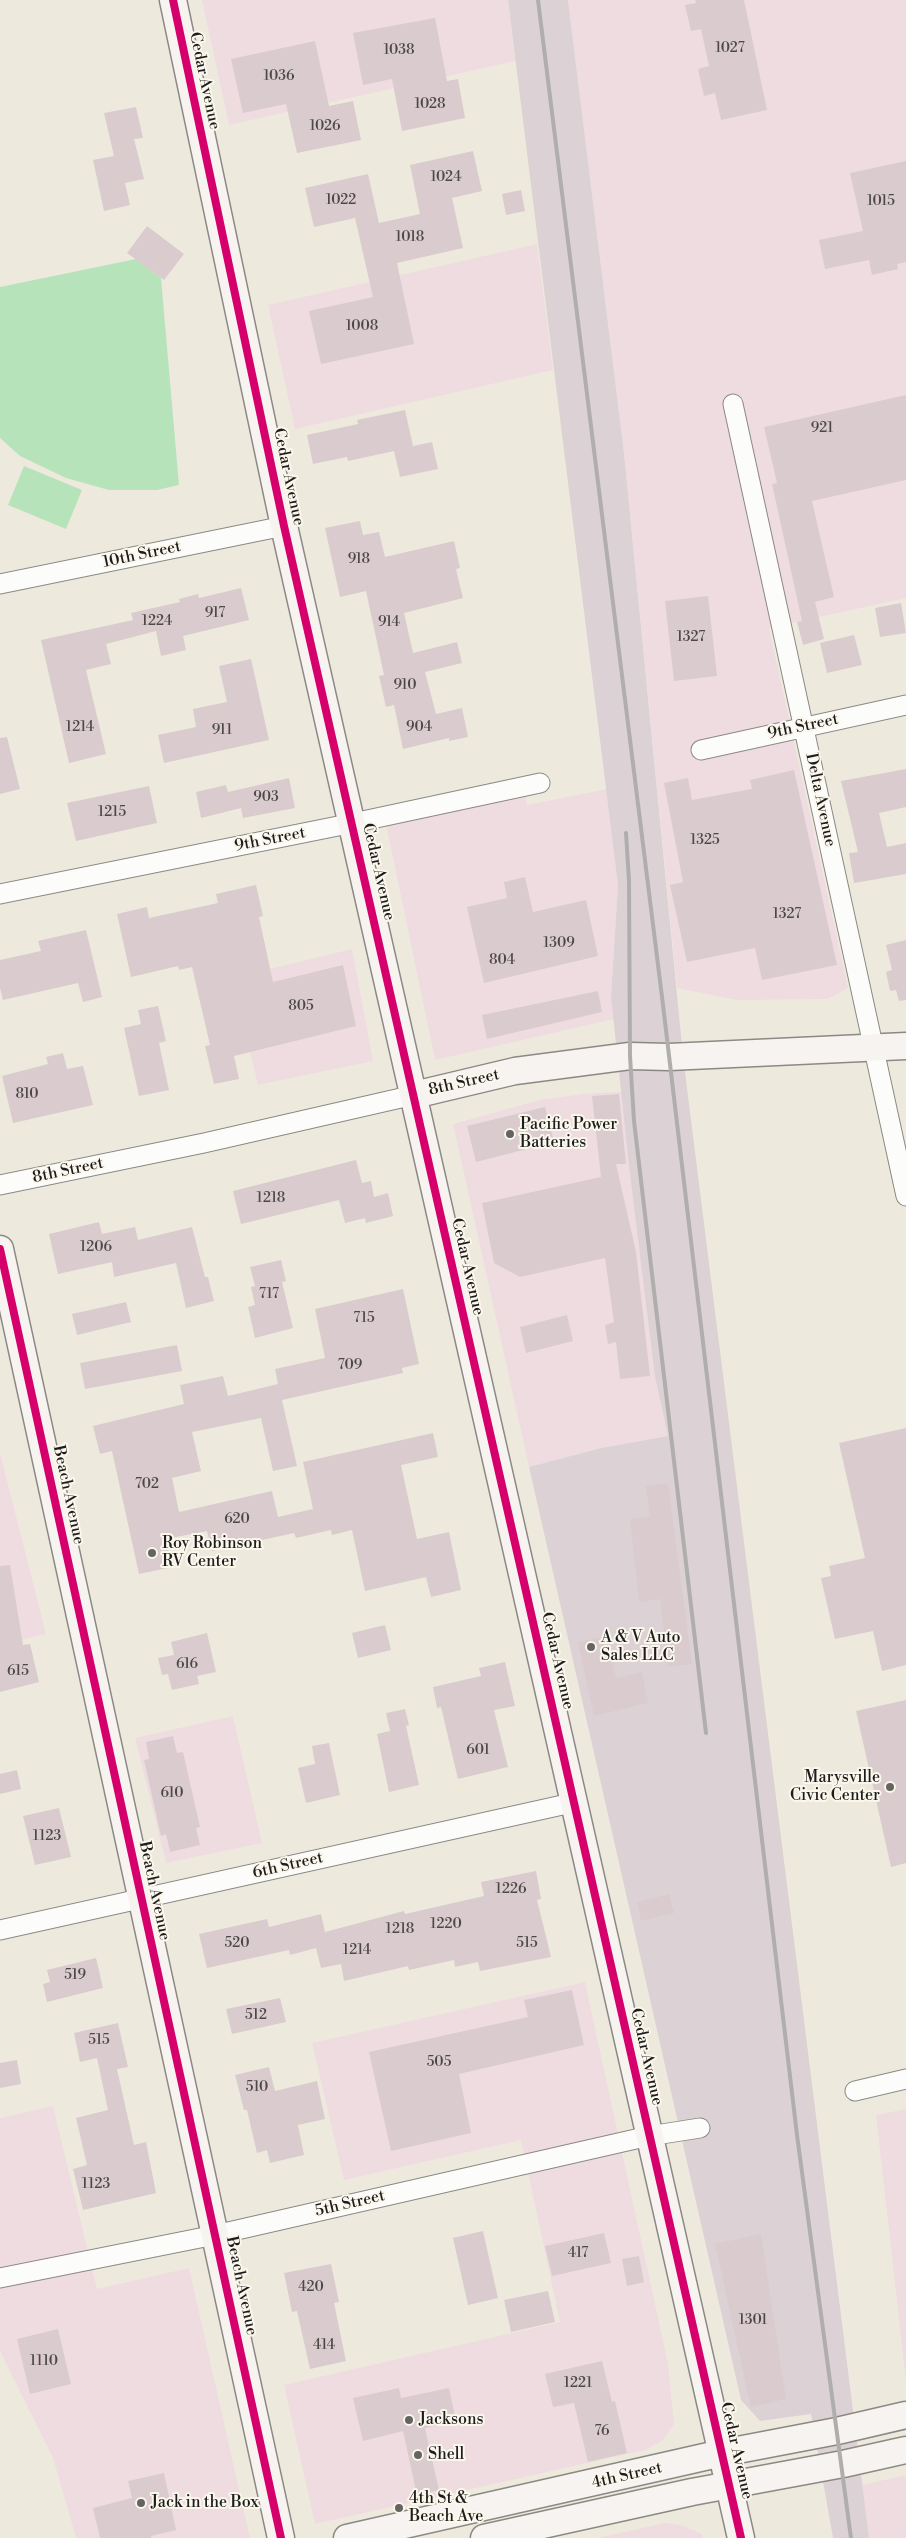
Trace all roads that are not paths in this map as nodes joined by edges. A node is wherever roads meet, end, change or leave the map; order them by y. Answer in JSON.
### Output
{"nodes":[{"id":1,"x":173,"y":0,"type":"edge"},
{"id":2,"x":733,"y":404,"type":"dead end"},
{"id":3,"x":284,"y":526,"type":"junction"},
{"id":4,"x":0,"y":584,"type":"edge"},
{"id":5,"x":906,"y":705,"type":"edge"},
{"id":6,"x":804,"y":727,"type":"junction"},
{"id":7,"x":701,"y":750,"type":"dead end"},
{"id":8,"x":540,"y":783,"type":"dead end"},
{"id":9,"x":353,"y":824,"type":"junction"},
{"id":10,"x":0,"y":894,"type":"edge"},
{"id":11,"x":906,"y":1046,"type":"edge"},
{"id":12,"x":874,"y":1047,"type":"junction"},
{"id":13,"x":414,"y":1095,"type":"junction"},
{"id":14,"x":0,"y":1185,"type":"edge"},
{"id":15,"x":906,"y":1196,"type":"edge"},
{"id":16,"x":0,"y":1249,"type":"edge"},
{"id":17,"x":576,"y":1802,"type":"junction"},
{"id":18,"x":142,"y":1898,"type":"junction"},
{"id":19,"x":0,"y":1930,"type":"edge"},
{"id":20,"x":906,"y":2079,"type":"edge"},
{"id":21,"x":855,"y":2091,"type":"dead end"},
{"id":22,"x":700,"y":2128,"type":"dead end"},
{"id":23,"x":649,"y":2136,"type":"junction"},
{"id":24,"x":215,"y":2235,"type":"junction"},
{"id":25,"x":0,"y":2278,"type":"edge"},
{"id":26,"x":906,"y":2415,"type":"edge"},
{"id":27,"x":906,"y":2450,"type":"edge"},
{"id":28,"x":722,"y":2453,"type":"junction"},
{"id":29,"x":731,"y":2485,"type":"junction"},
{"id":30,"x":281,"y":2538,"type":"edge"},
{"id":31,"x":347,"y":2538,"type":"edge"},
{"id":32,"x":484,"y":2538,"type":"edge"},
{"id":33,"x":741,"y":2538,"type":"edge"}],
"edges":[{"from":1,"to":3,"type":"street","name":"Cedar Avenue"},
{"from":2,"to":6,"type":"street","name":"Delta Avenue"},
{"from":3,"to":4,"type":"street","name":"10th Street"},
{"from":3,"to":9,"type":"street","name":"Cedar Avenue"},
{"from":5,"to":6,"type":"street","name":"9th Street"},
{"from":6,"to":7,"type":"street","name":"9th Street"},
{"from":6,"to":12,"type":"street","name":"Delta Avenue"},
{"from":8,"to":9,"type":"street","name":"9th Street"},
{"from":9,"to":10,"type":"street","name":"9th Street"},
{"from":9,"to":13,"type":"street","name":"Cedar Avenue"},
{"from":11,"to":12,"type":"street","name":"8th Street"},
{"from":12,"to":13,"type":"street","name":"8th Street"},
{"from":12,"to":15,"type":"street","name":"Delta Avenue"},
{"from":13,"to":14,"type":"street","name":"8th Street"},
{"from":13,"to":17,"type":"street","name":"Cedar Avenue"},
{"from":16,"to":18,"type":"street","name":"Beach Avenue"},
{"from":17,"to":18,"type":"street","name":"6th Street"},
{"from":17,"to":23,"type":"street","name":"Cedar Avenue"},
{"from":18,"to":19,"type":"street","name":"6th Street"},
{"from":18,"to":24,"type":"street","name":"Beach Avenue"},
{"from":20,"to":21,"type":"street"},
{"from":22,"to":23,"type":"street","name":"5th Street"},
{"from":23,"to":24,"type":"street","name":"5th Street"},
{"from":23,"to":28,"type":"street","name":"Cedar Avenue"},
{"from":24,"to":25,"type":"street","name":"5th Street"},
{"from":24,"to":30,"type":"street","name":"Beach Avenue"},
{"from":26,"to":28,"type":"street","name":"4th Street"},
{"from":27,"to":29,"type":"street","name":"4th Street"},
{"from":28,"to":29,"type":"street","name":"Cedar Avenue"},
{"from":28,"to":31,"type":"street","name":"4th Street"},
{"from":29,"to":32,"type":"street","name":"4th Street"},
{"from":29,"to":33,"type":"street","name":"Cedar Avenue"}]}
